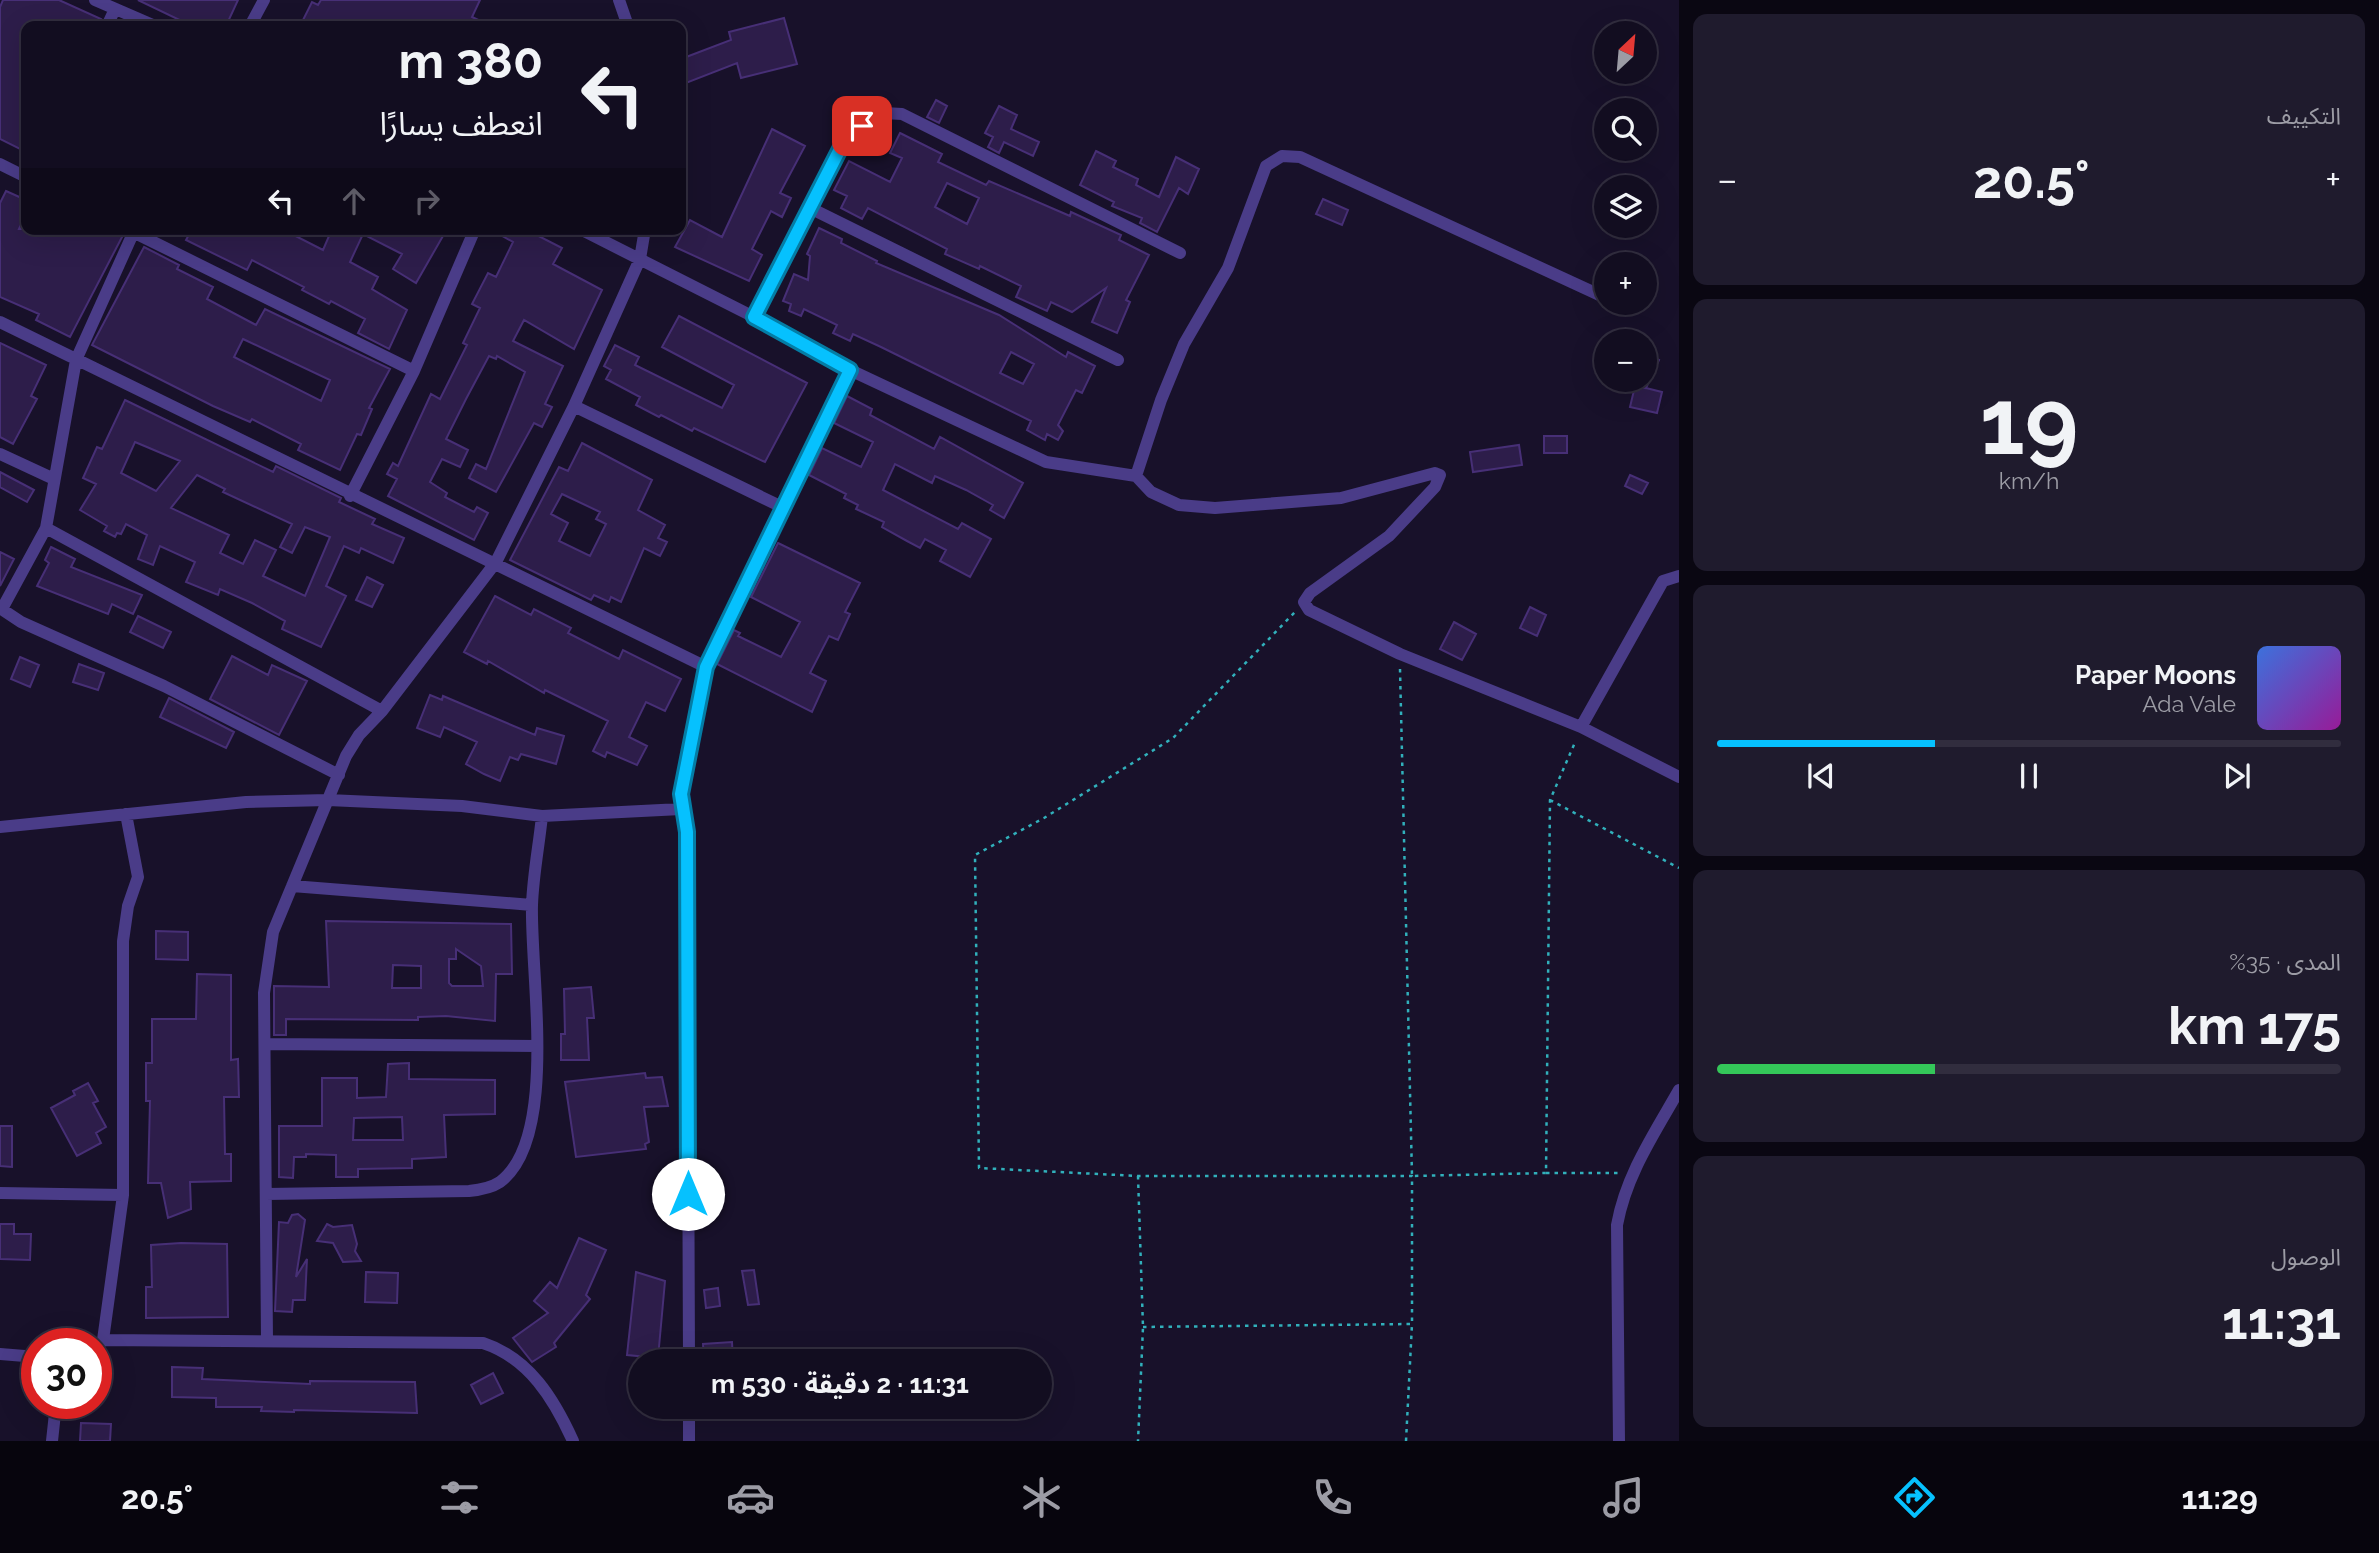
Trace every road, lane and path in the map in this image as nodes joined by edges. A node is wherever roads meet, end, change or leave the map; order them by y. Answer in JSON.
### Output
{"nodes":[{"id":1,"x":94,"y":0,"type":"edge"},
{"id":2,"x":264,"y":0,"type":"edge"},
{"id":3,"x":619,"y":0,"type":"edge"},
{"id":4,"x":116,"y":9,"type":"junction"},
{"id":5,"x":110,"y":21,"type":"edge"},
{"id":6,"x":144,"y":21,"type":"edge"},
{"id":7,"x":253,"y":21,"type":"edge"},
{"id":8,"x":626,"y":21,"type":"edge"},
{"id":9,"x":0,"y":164,"type":"edge"},
{"id":10,"x":21,"y":174,"type":"edge"},
{"id":11,"x":810,"y":208,"type":"junction"},
{"id":12,"x":130,"y":235,"type":"edge"},
{"id":13,"x":142,"y":235,"type":"edge"},
{"id":14,"x":472,"y":235,"type":"edge"},
{"id":15,"x":592,"y":235,"type":"edge"},
{"id":16,"x":644,"y":235,"type":"edge"},
{"id":17,"x":1180,"y":253,"type":"dead end"},
{"id":18,"x":640,"y":259,"type":"junction"},
{"id":19,"x":1594,"y":292,"type":"edge"},
{"id":20,"x":754,"y":317,"type":"junction"},
{"id":21,"x":0,"y":322,"type":"edge"},
{"id":22,"x":76,"y":360,"type":"junction"},
{"id":23,"x":1118,"y":360,"type":"dead end"},
{"id":24,"x":850,"y":370,"type":"junction"},
{"id":25,"x":414,"y":371,"type":"junction"},
{"id":26,"x":574,"y":406,"type":"junction"},
{"id":27,"x":0,"y":454,"type":"edge"},
{"id":28,"x":1136,"y":477,"type":"junction"},
{"id":29,"x":54,"y":479,"type":"junction"},
{"id":30,"x":350,"y":496,"type":"junction"},
{"id":31,"x":783,"y":509,"type":"junction"},
{"id":32,"x":46,"y":528,"type":"junction"},
{"id":33,"x":496,"y":562,"type":"junction"},
{"id":34,"x":1679,"y":576,"type":"edge"},
{"id":35,"x":1304,"y":602,"type":"junction"},
{"id":36,"x":1,"y":609,"type":"edge"},
{"id":37,"x":1400,"y":654,"type":"junction"},
{"id":38,"x":706,"y":667,"type":"junction"},
{"id":39,"x":382,"y":711,"type":"junction"},
{"id":40,"x":1581,"y":727,"type":"junction"},
{"id":41,"x":339,"y":775,"type":"junction"},
{"id":42,"x":1679,"y":777,"type":"edge"},
{"id":43,"x":328,"y":800,"type":"junction"},
{"id":44,"x":1550,"y":800,"type":"junction"},
{"id":45,"x":681,"y":809,"type":"junction"},
{"id":46,"x":126,"y":814,"type":"junction"},
{"id":47,"x":542,"y":816,"type":"junction"},
{"id":48,"x":0,"y":827,"type":"edge"},
{"id":49,"x":1679,"y":868,"type":"edge"},
{"id":50,"x":292,"y":886,"type":"junction"},
{"id":51,"x":532,"y":905,"type":"junction"},
{"id":52,"x":265,"y":1044,"type":"junction"},
{"id":53,"x":537,"y":1046,"type":"junction"},
{"id":54,"x":1679,"y":1090,"type":"edge"},
{"id":55,"x":1545,"y":1173,"type":"junction"},
{"id":56,"x":1632,"y":1173,"type":"junction"},
{"id":57,"x":1138,"y":1176,"type":"junction"},
{"id":58,"x":1412,"y":1177,"type":"junction"},
{"id":59,"x":0,"y":1193,"type":"edge"},
{"id":60,"x":266,"y":1194,"type":"junction"},
{"id":61,"x":123,"y":1195,"type":"junction"},
{"id":62,"x":1412,"y":1324,"type":"junction"},
{"id":63,"x":1143,"y":1326,"type":"junction"},
{"id":64,"x":102,"y":1328,"type":"edge"},
{"id":65,"x":267,"y":1341,"type":"junction"},
{"id":66,"x":112,"y":1344,"type":"edge"},
{"id":67,"x":689,"y":1349,"type":"edge"},
{"id":68,"x":0,"y":1354,"type":"edge"},
{"id":69,"x":21,"y":1356,"type":"edge"},
{"id":70,"x":54,"y":1419,"type":"edge"},
{"id":71,"x":689,"y":1419,"type":"edge"},
{"id":72,"x":52,"y":1441,"type":"edge"},
{"id":73,"x":573,"y":1441,"type":"edge"},
{"id":74,"x":690,"y":1441,"type":"edge"},
{"id":75,"x":1138,"y":1441,"type":"edge"},
{"id":76,"x":1406,"y":1441,"type":"edge"},
{"id":77,"x":1619,"y":1441,"type":"edge"}],
"edges":[{"from":1,"to":4,"type":"street"},
{"from":2,"to":7,"type":"street"},
{"from":3,"to":8,"type":"street"},
{"from":4,"to":5,"type":"street"},
{"from":4,"to":6,"type":"street"},
{"from":9,"to":10,"type":"street"},
{"from":11,"to":17,"type":"street"},
{"from":11,"to":20,"type":"street"},
{"from":11,"to":23,"type":"street"},
{"from":12,"to":22,"type":"street"},
{"from":13,"to":25,"type":"street"},
{"from":14,"to":25,"type":"street"},
{"from":15,"to":18,"type":"street"},
{"from":16,"to":18,"type":"street"},
{"from":18,"to":20,"type":"street"},
{"from":18,"to":26,"type":"street"},
{"from":19,"to":28,"type":"street"},
{"from":20,"to":24,"type":"street"},
{"from":21,"to":22,"type":"street"},
{"from":22,"to":29,"type":"street"},
{"from":22,"to":30,"type":"street"},
{"from":24,"to":28,"type":"street"},
{"from":24,"to":31,"type":"street"},
{"from":25,"to":30,"type":"street"},
{"from":26,"to":31,"type":"street"},
{"from":26,"to":33,"type":"street"},
{"from":27,"to":29,"type":"street"},
{"from":28,"to":35,"type":"street"},
{"from":29,"to":32,"type":"street"},
{"from":30,"to":33,"type":"street"},
{"from":31,"to":38,"type":"street"},
{"from":32,"to":36,"type":"street"},
{"from":32,"to":39,"type":"street"},
{"from":33,"to":38,"type":"street"},
{"from":33,"to":39,"type":"street"},
{"from":34,"to":40,"type":"street"},
{"from":35,"to":37,"type":"street"},
{"from":35,"to":57,"type":"path"},
{"from":36,"to":41,"type":"street"},
{"from":37,"to":40,"type":"street"},
{"from":37,"to":58,"type":"path"},
{"from":38,"to":45,"type":"street"},
{"from":39,"to":41,"type":"street"},
{"from":40,"to":42,"type":"street"},
{"from":40,"to":44,"type":"path"},
{"from":41,"to":43,"type":"street"},
{"from":43,"to":46,"type":"street"},
{"from":43,"to":47,"type":"street"},
{"from":43,"to":50,"type":"street"},
{"from":44,"to":49,"type":"path"},
{"from":44,"to":55,"type":"path"},
{"from":45,"to":47,"type":"street"},
{"from":45,"to":67,"type":"street"},
{"from":46,"to":48,"type":"street"},
{"from":46,"to":61,"type":"street"},
{"from":47,"to":51,"type":"street"},
{"from":50,"to":51,"type":"street"},
{"from":50,"to":52,"type":"street"},
{"from":51,"to":53,"type":"street"},
{"from":52,"to":53,"type":"street"},
{"from":52,"to":60,"type":"street"},
{"from":53,"to":60,"type":"street"},
{"from":54,"to":56,"type":"street"},
{"from":55,"to":56,"type":"path"},
{"from":55,"to":58,"type":"path"},
{"from":56,"to":77,"type":"street"},
{"from":57,"to":58,"type":"path"},
{"from":57,"to":63,"type":"path"},
{"from":58,"to":62,"type":"path"},
{"from":59,"to":61,"type":"street"},
{"from":60,"to":65,"type":"street"},
{"from":61,"to":64,"type":"street"},
{"from":62,"to":63,"type":"path"},
{"from":62,"to":76,"type":"path"},
{"from":63,"to":75,"type":"path"},
{"from":65,"to":66,"type":"street"},
{"from":65,"to":73,"type":"street"},
{"from":68,"to":69,"type":"street"},
{"from":70,"to":72,"type":"street"},
{"from":71,"to":74,"type":"street"}]}
